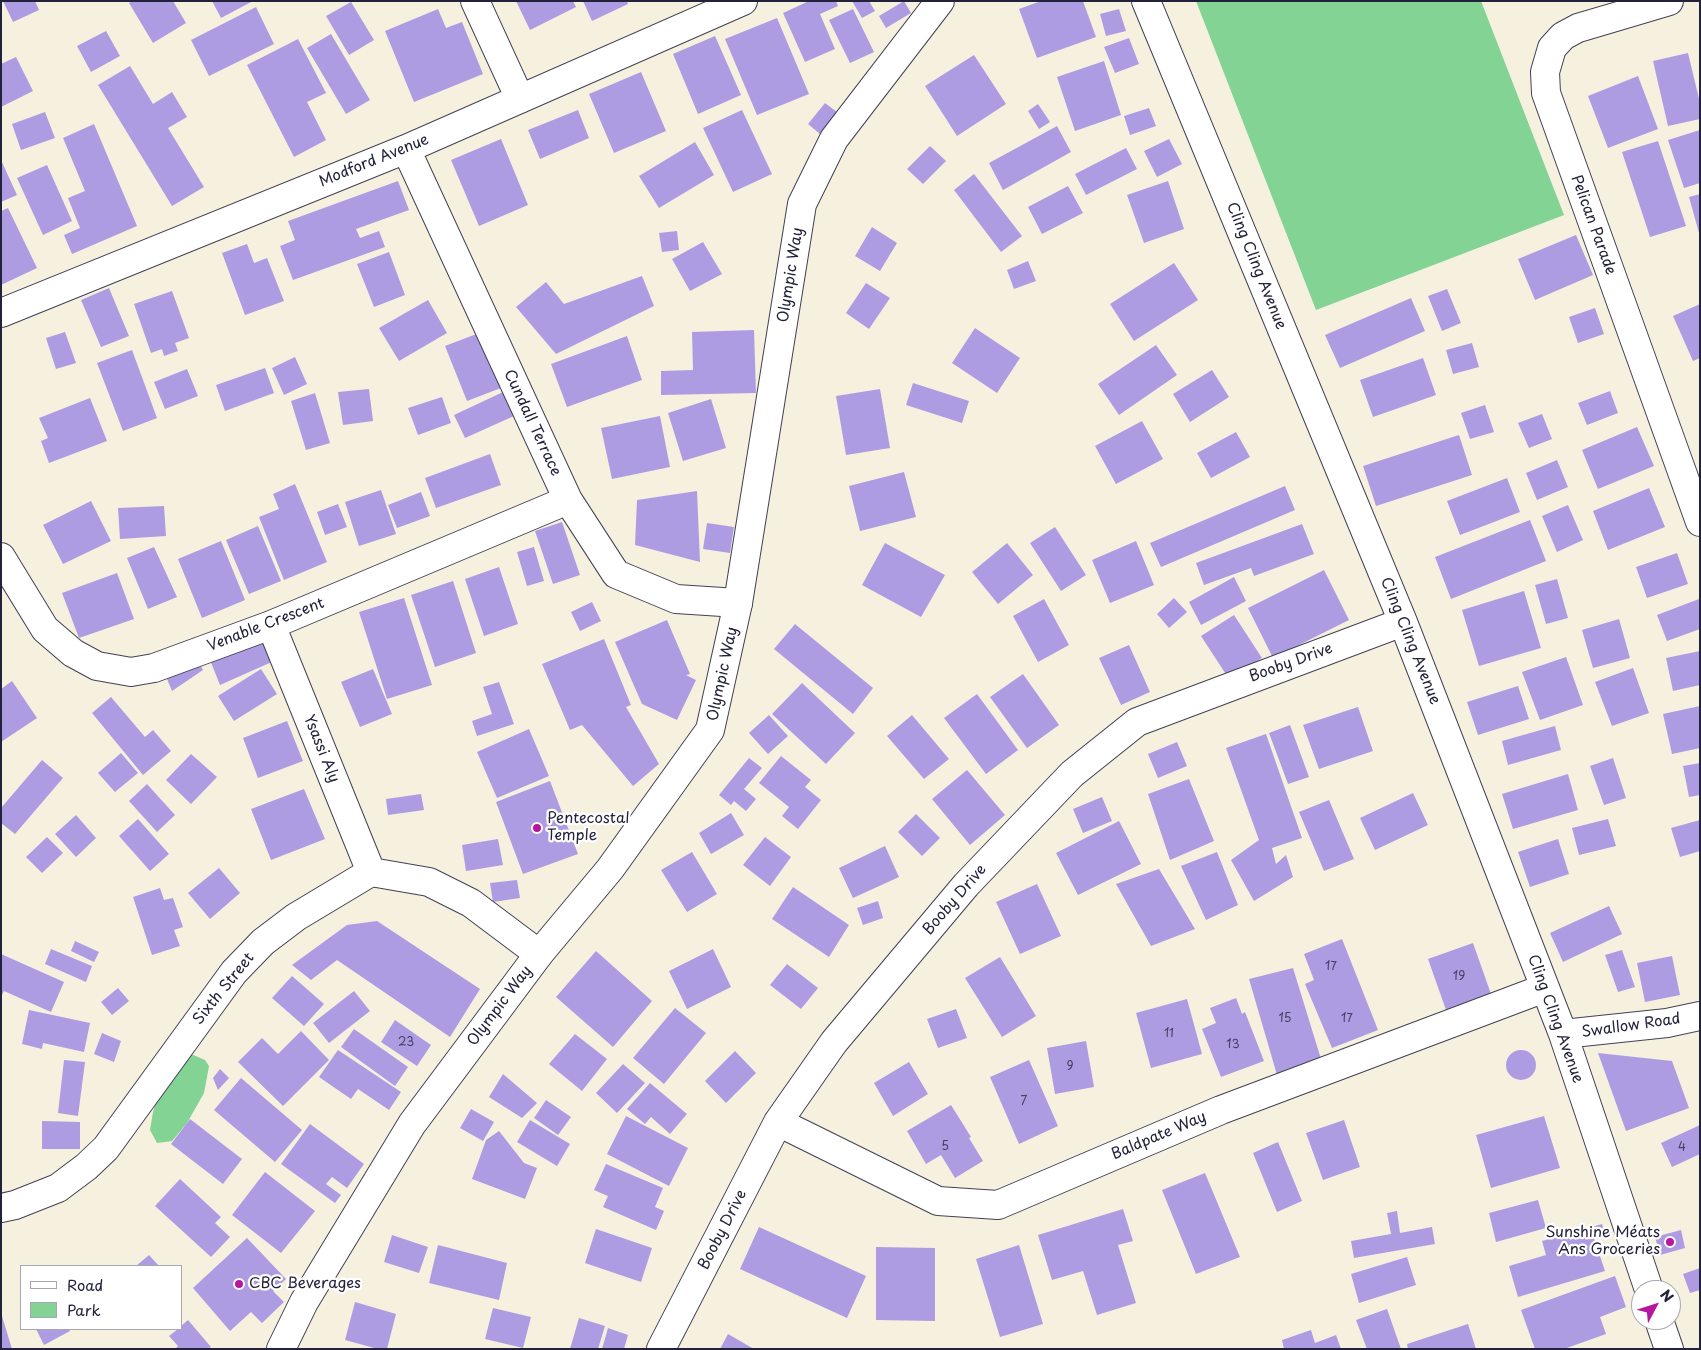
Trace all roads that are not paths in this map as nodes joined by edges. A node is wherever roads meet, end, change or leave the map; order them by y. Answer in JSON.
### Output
{"nodes":[{"id":1,"x":475,"y":1,"type":"edge"},
{"id":2,"x":743,"y":1,"type":"edge"},
{"id":3,"x":940,"y":1,"type":"edge"},
{"id":4,"x":1146,"y":1,"type":"edge"},
{"id":5,"x":1670,"y":1,"type":"edge"},
{"id":6,"x":520,"y":99,"type":"junction"},
{"id":7,"x":406,"y":149,"type":"junction"},
{"id":8,"x":1,"y":313,"type":"edge"},
{"id":9,"x":568,"y":500,"type":"junction"},
{"id":10,"x":1700,"y":522,"type":"edge"},
{"id":11,"x":1,"y":557,"type":"edge"},
{"id":12,"x":738,"y":603,"type":"junction"},
{"id":13,"x":1403,"y":622,"type":"junction"},
{"id":14,"x":271,"y":625,"type":"junction"},
{"id":15,"x":371,"y":872,"type":"junction"},
{"id":16,"x":539,"y":954,"type":"junction"},
{"id":17,"x":1545,"y":988,"type":"junction"},
{"id":18,"x":1700,"y":1016,"type":"edge"},
{"id":19,"x":1563,"y":1034,"type":"junction"},
{"id":20,"x":778,"y":1122,"type":"junction"},
{"id":21,"x":1,"y":1208,"type":"edge"},
{"id":22,"x":1646,"y":1280,"type":"edge"},
{"id":23,"x":1662,"y":1330,"type":"edge"},
{"id":24,"x":281,"y":1349,"type":"edge"},
{"id":25,"x":661,"y":1349,"type":"edge"},
{"id":26,"x":1669,"y":1349,"type":"edge"}],
"edges":[{"from":1,"to":6,"type":"street"},
{"from":2,"to":6,"type":"street","name":"Modford Avenue"},
{"from":3,"to":12,"type":"street","name":"Olympic Way"},
{"from":4,"to":13,"type":"street","name":"Cling Cling Avenue"},
{"from":5,"to":10,"type":"street","name":"Pelican Parade"},
{"from":6,"to":7,"type":"street","name":"Modford Avenue"},
{"from":7,"to":8,"type":"street","name":"Modford Avenue"},
{"from":7,"to":9,"type":"street","name":"Cundall Terrace"},
{"from":9,"to":12,"type":"street","name":"Cundall Terrace"},
{"from":9,"to":14,"type":"street","name":"Venable Crescent"},
{"from":11,"to":14,"type":"street","name":"Venable Crescent"},
{"from":12,"to":16,"type":"street","name":"Olympic Way"},
{"from":13,"to":17,"type":"street","name":"Cling Cling Avenue"},
{"from":13,"to":20,"type":"street","name":"Booby Drive"},
{"from":14,"to":15,"type":"street","name":"Ysassi Aly"},
{"from":15,"to":16,"type":"street"},
{"from":15,"to":21,"type":"street","name":"Sixth Street"},
{"from":16,"to":24,"type":"street","name":"Olympic Way"},
{"from":17,"to":19,"type":"street","name":"Cling Cling Avenue"},
{"from":17,"to":20,"type":"street","name":"Baldpate Way"},
{"from":18,"to":19,"type":"street","name":"Swallow Road"},
{"from":19,"to":22,"type":"street","name":"Cling Cling Avenue"},
{"from":20,"to":25,"type":"street","name":"Booby Drive"},
{"from":23,"to":26,"type":"street"}]}
